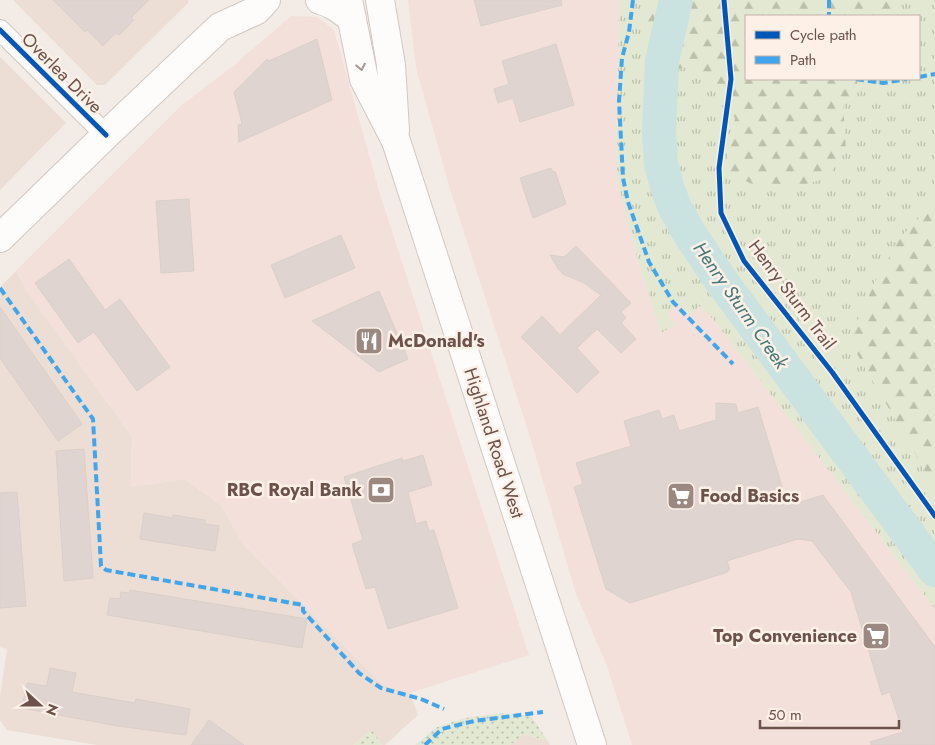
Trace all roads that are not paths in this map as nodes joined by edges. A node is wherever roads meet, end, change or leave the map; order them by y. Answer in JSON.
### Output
{"nodes":[{"id":1,"x":228,"y":0,"type":"edge"},
{"id":2,"x":286,"y":0,"type":"edge"},
{"id":3,"x":320,"y":0,"type":"edge"},
{"id":4,"x":380,"y":0,"type":"edge"},
{"id":5,"x":262,"y":5,"type":"edge"},
{"id":6,"x":350,"y":10,"type":"edge"},
{"id":7,"x":220,"y":27,"type":"junction"},
{"id":8,"x":0,"y":30,"type":"edge"},
{"id":9,"x":106,"y":135,"type":"junction"},
{"id":10,"x":396,"y":141,"type":"junction"},
{"id":11,"x":0,"y":238,"type":"edge"},
{"id":12,"x":592,"y":745,"type":"edge"}],
"edges":[{"from":1,"to":7,"type":"main road"},
{"from":2,"to":5,"type":"main road"},
{"from":3,"to":6,"type":"main road"},
{"from":4,"to":10,"type":"main road","name":"Highland Road West"},
{"from":5,"to":7,"type":"main road"},
{"from":6,"to":10,"type":"main road","name":"Highland Road West","one_way":true},
{"from":7,"to":9,"type":"main road"},
{"from":8,"to":9,"type":"street","name":"Overlea Drive"},
{"from":9,"to":11,"type":"main road"},
{"from":10,"to":12,"type":"main road","name":"Highland Road West"}]}
